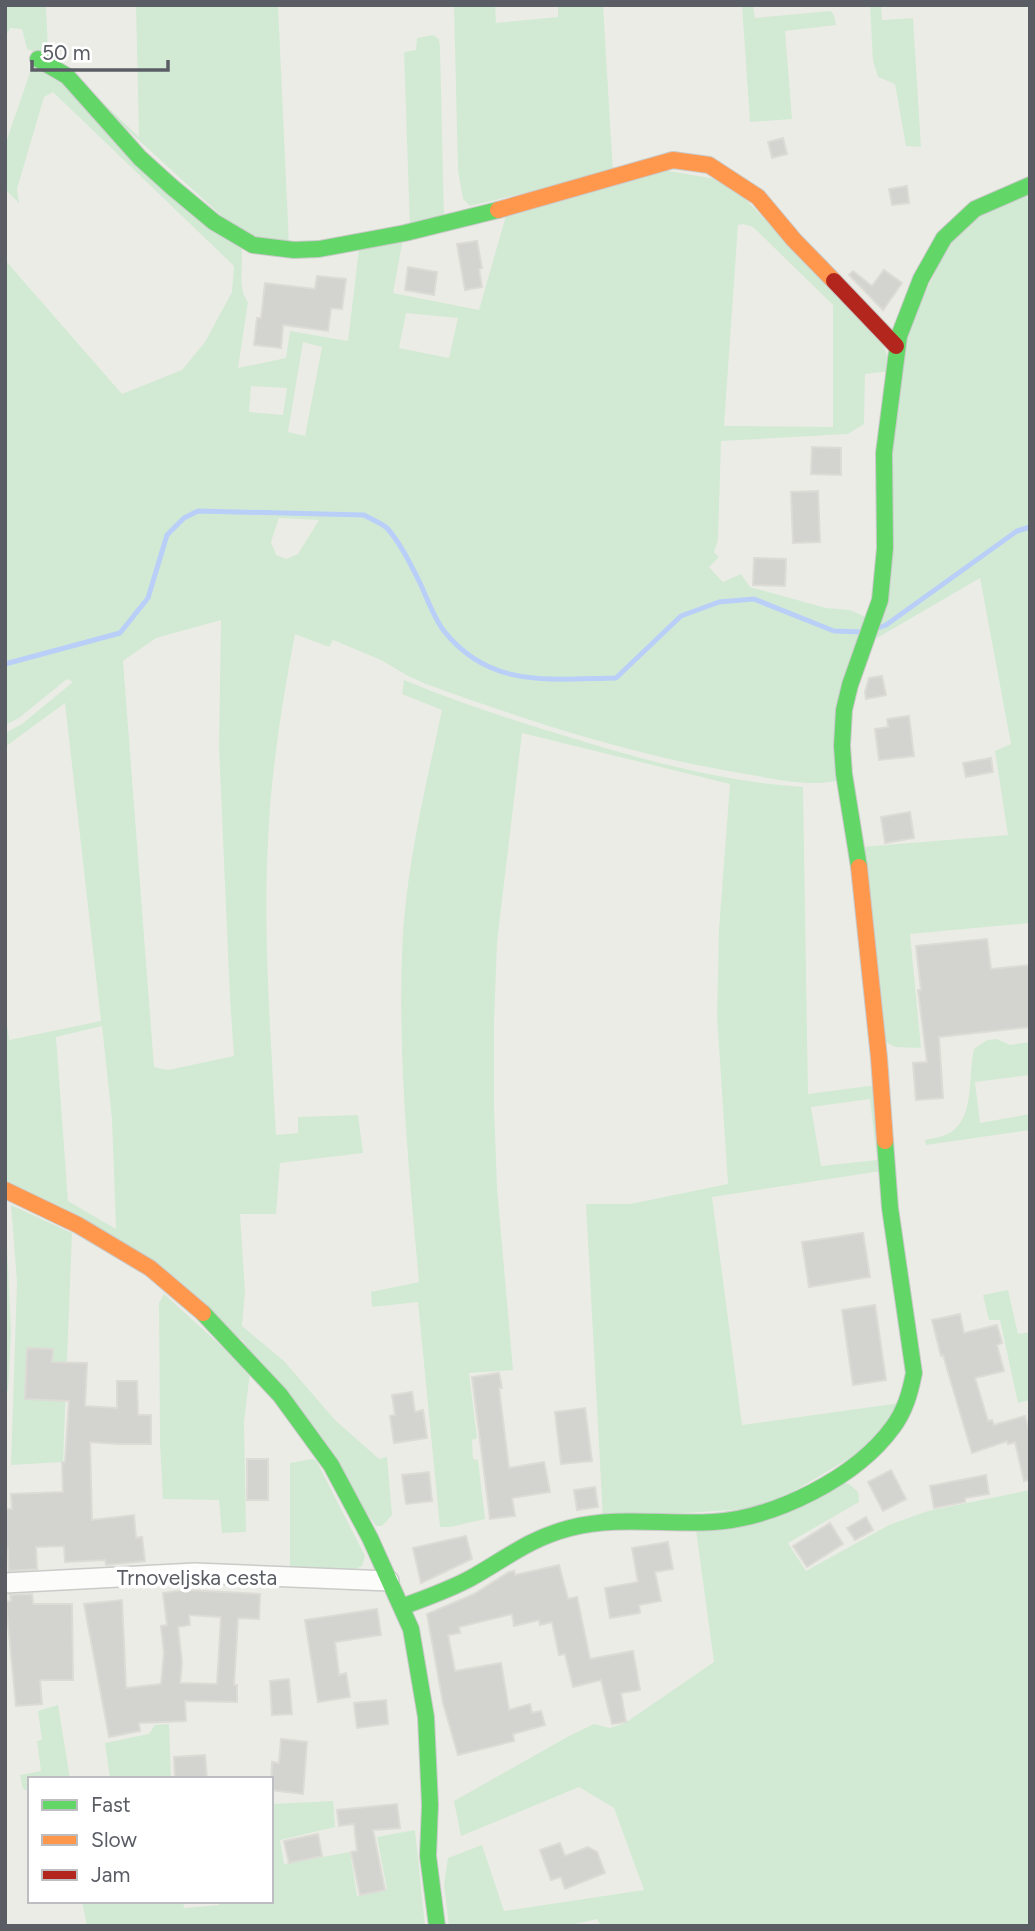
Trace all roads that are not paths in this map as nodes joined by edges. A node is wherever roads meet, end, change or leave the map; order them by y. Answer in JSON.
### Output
{"nodes":[{"id":1,"x":38,"y":59,"type":"dead end"},
{"id":2,"x":1030,"y":185,"type":"edge"},
{"id":3,"x":896,"y":346,"type":"junction"},
{"id":4,"x":5,"y":1191,"type":"edge"},
{"id":5,"x":389,"y":1581,"type":"junction"},
{"id":6,"x":5,"y":1583,"type":"edge"},
{"id":7,"x":402,"y":1607,"type":"junction"},
{"id":8,"x":437,"y":1926,"type":"edge"}],
"edges":[{"from":1,"to":3,"type":"street"},
{"from":2,"to":3,"type":"street"},
{"from":3,"to":7,"type":"street"},
{"from":4,"to":5,"type":"street"},
{"from":5,"to":6,"type":"street","name":"Trnoveljska cesta"},
{"from":5,"to":7,"type":"street"},
{"from":7,"to":8,"type":"street"}]}
